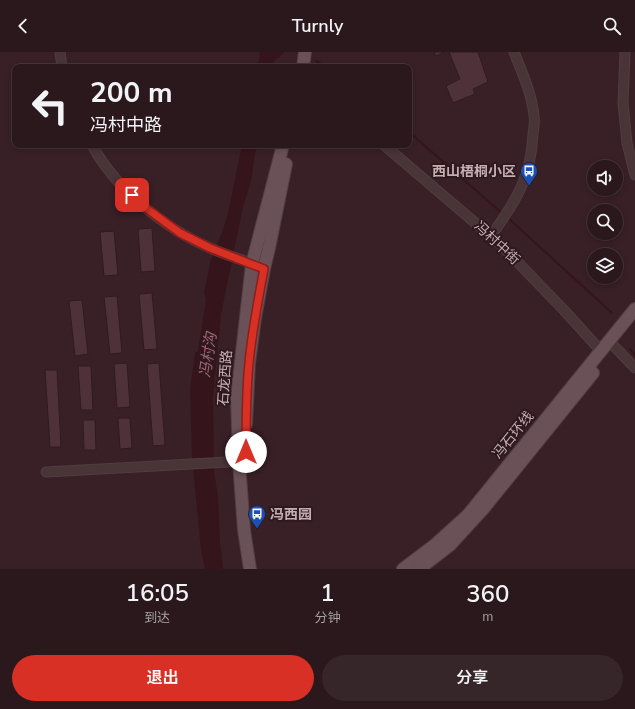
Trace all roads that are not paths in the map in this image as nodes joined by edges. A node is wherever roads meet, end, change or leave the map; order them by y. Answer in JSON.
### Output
{"nodes":[{"id":1,"x":60,"y":52,"type":"edge"},
{"id":2,"x":298,"y":52,"type":"edge"},
{"id":3,"x":305,"y":52,"type":"edge"},
{"id":4,"x":514,"y":52,"type":"edge"},
{"id":5,"x":626,"y":52,"type":"edge"},
{"id":6,"x":62,"y":64,"type":"edge"},
{"id":7,"x":296,"y":64,"type":"edge"},
{"id":8,"x":303,"y":64,"type":"edge"},
{"id":9,"x":94,"y":148,"type":"edge"},
{"id":10,"x":282,"y":148,"type":"edge"},
{"id":11,"x":288,"y":148,"type":"edge"},
{"id":12,"x":387,"y":148,"type":"edge"},
{"id":13,"x":635,"y":175,"type":"edge"},
{"id":14,"x":490,"y":236,"type":"junction"},
{"id":15,"x":252,"y":264,"type":"junction"},
{"id":16,"x":264,"y":269,"type":"junction"},
{"id":17,"x":635,"y":309,"type":"edge"},
{"id":18,"x":635,"y":320,"type":"edge"},
{"id":19,"x":614,"y":346,"type":"junction"},
{"id":20,"x":601,"y":350,"type":"junction"},
{"id":21,"x":635,"y":368,"type":"edge"},
{"id":22,"x":242,"y":462,"type":"junction"},
{"id":23,"x":46,"y":472,"type":"dead end"},
{"id":24,"x":250,"y":569,"type":"edge"},
{"id":25,"x":256,"y":569,"type":"edge"},
{"id":26,"x":403,"y":569,"type":"edge"},
{"id":27,"x":419,"y":569,"type":"edge"}],
"edges":[{"from":1,"to":6,"type":"street"},
{"from":2,"to":7,"type":"main road"},
{"from":3,"to":8,"type":"main road"},
{"from":4,"to":14,"type":"street"},
{"from":5,"to":13,"type":"street"},
{"from":9,"to":15,"type":"street"},
{"from":10,"to":15,"type":"main road","name":"石龙西路"},
{"from":11,"to":16,"type":"main road","name":"石龙西路"},
{"from":12,"to":14,"type":"street","name":"冯村中街"},
{"from":14,"to":20,"type":"street","name":"冯村中街"},
{"from":15,"to":16,"type":"street"},
{"from":15,"to":22,"type":"main road","name":"石龙西路"},
{"from":16,"to":22,"type":"main road","name":"石龙西路"},
{"from":17,"to":20,"type":"main road","name":"冯石环线"},
{"from":18,"to":19,"type":"main road","name":"冯石环线"},
{"from":19,"to":21,"type":"street"},
{"from":19,"to":27,"type":"main road","name":"冯石环线"},
{"from":20,"to":26,"type":"main road","name":"冯石环线"},
{"from":22,"to":23,"type":"street"},
{"from":22,"to":24,"type":"main road","name":"石龙西路"},
{"from":22,"to":25,"type":"main road","name":"石龙西路"}]}
